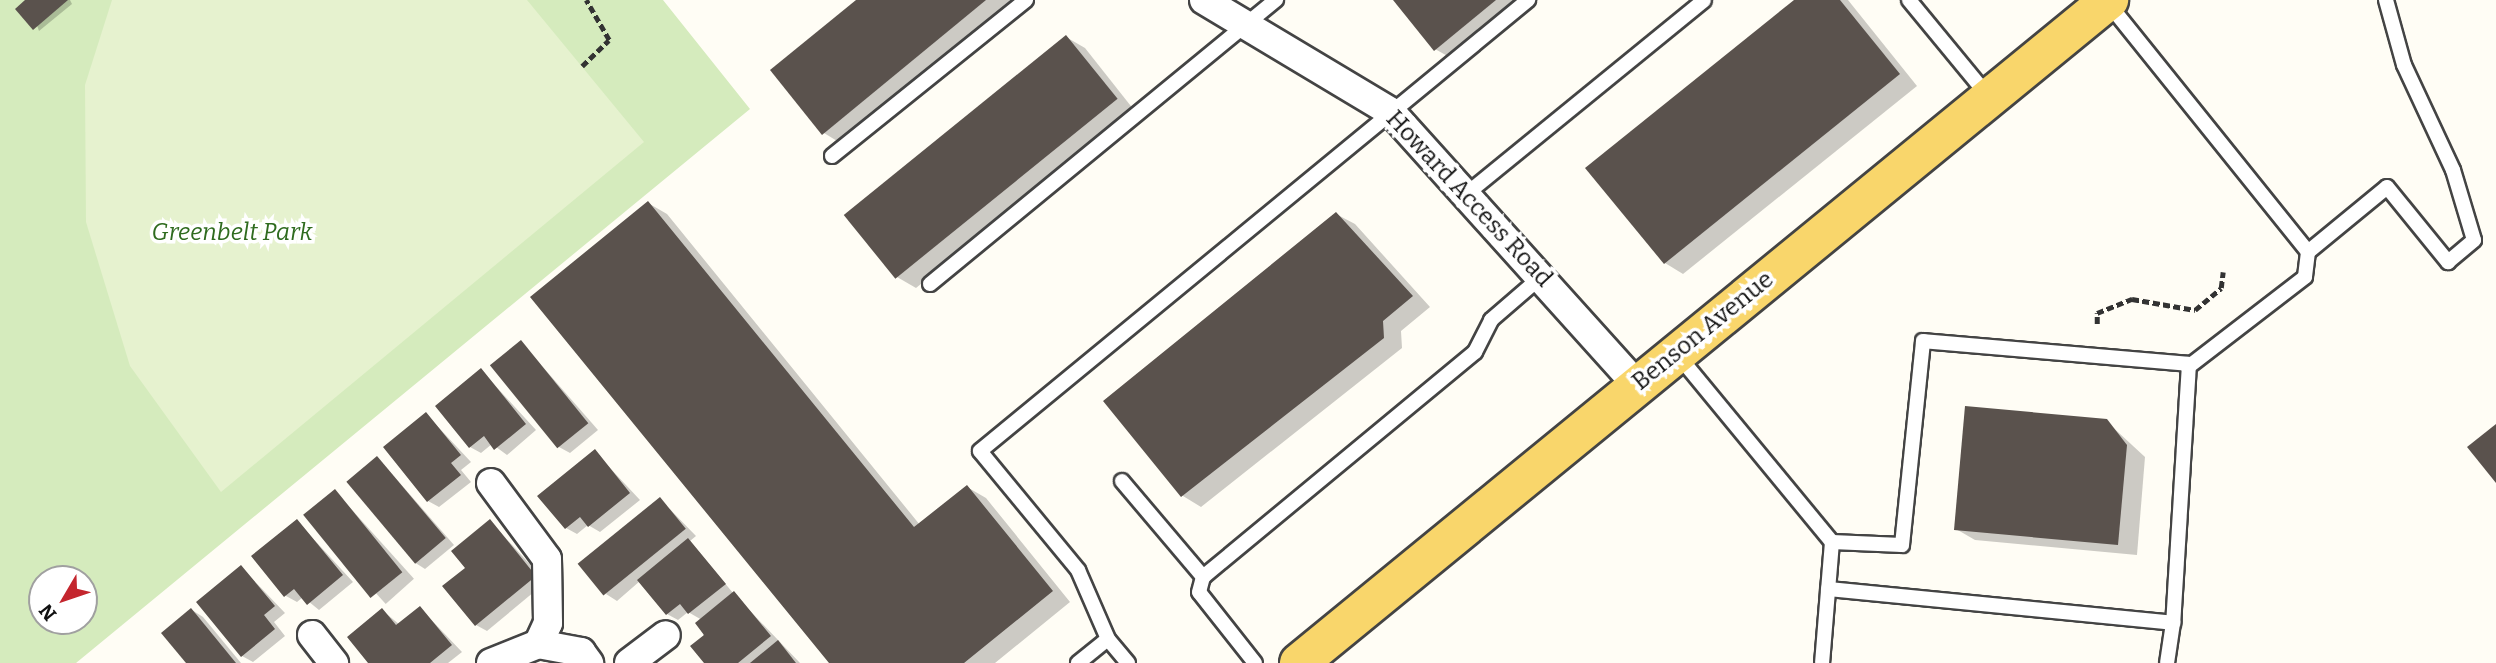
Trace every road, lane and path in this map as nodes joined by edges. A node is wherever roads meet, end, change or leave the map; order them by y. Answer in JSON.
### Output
{"nodes":[{"id":1,"x":586,"y":0,"type":"edge"},
{"id":2,"x":1026,"y":0,"type":"edge"},
{"id":3,"x":1203,"y":0,"type":"edge"},
{"id":4,"x":1276,"y":0,"type":"edge"},
{"id":5,"x":1528,"y":0,"type":"edge"},
{"id":6,"x":1704,"y":0,"type":"edge"},
{"id":7,"x":1909,"y":0,"type":"edge"},
{"id":8,"x":2386,"y":0,"type":"edge"},
{"id":9,"x":2108,"y":1,"type":"edge"},
{"id":10,"x":1246,"y":25,"type":"junction"},
{"id":11,"x":582,"y":66,"type":"dead end"},
{"id":12,"x":1989,"y":97,"type":"junction"},
{"id":13,"x":1391,"y":112,"type":"junction"},
{"id":14,"x":832,"y":156,"type":"dead end"},
{"id":15,"x":1469,"y":192,"type":"junction"},
{"id":16,"x":2308,"y":252,"type":"junction"},
{"id":17,"x":2223,"y":272,"type":"dead end"},
{"id":18,"x":1542,"y":276,"type":"junction"},
{"id":19,"x":930,"y":284,"type":"dead end"},
{"id":20,"x":2097,"y":324,"type":"dead end"},
{"id":21,"x":1676,"y":353,"type":"junction"},
{"id":22,"x":2188,"y":367,"type":"junction"},
{"id":23,"x":1637,"y":385,"type":"junction"},
{"id":24,"x":1122,"y":481,"type":"dead end"},
{"id":25,"x":491,"y":483,"type":"dead end"},
{"id":26,"x":1832,"y":542,"type":"junction"},
{"id":27,"x":1203,"y":577,"type":"junction"},
{"id":28,"x":1828,"y":589,"type":"junction"},
{"id":29,"x":2173,"y":623,"type":"junction"},
{"id":30,"x":312,"y":635,"type":"dead end"},
{"id":31,"x":666,"y":635,"type":"dead end"},
{"id":32,"x":1108,"y":639,"type":"junction"},
{"id":33,"x":538,"y":644,"type":"junction"},
{"id":34,"x":334,"y":663,"type":"edge"},
{"id":35,"x":491,"y":663,"type":"edge"},
{"id":36,"x":589,"y":663,"type":"edge"},
{"id":37,"x":629,"y":663,"type":"edge"},
{"id":38,"x":1078,"y":663,"type":"edge"},
{"id":39,"x":1128,"y":663,"type":"edge"},
{"id":40,"x":1255,"y":663,"type":"edge"},
{"id":41,"x":1299,"y":663,"type":"edge"},
{"id":42,"x":1822,"y":663,"type":"edge"},
{"id":43,"x":2167,"y":663,"type":"edge"}],
"edges":[{"from":1,"to":11,"type":"path"},
{"from":2,"to":14,"type":"lane"},
{"from":3,"to":10,"type":"street","name":"Howard Access Road"},
{"from":4,"to":10,"type":"lane"},
{"from":5,"to":13,"type":"lane"},
{"from":6,"to":15,"type":"lane"},
{"from":7,"to":12,"type":"lane"},
{"from":8,"to":16,"type":"lane"},
{"from":9,"to":12,"type":"main road","name":"Benson Avenue"},
{"from":9,"to":16,"type":"lane"},
{"from":10,"to":13,"type":"street","name":"Howard Access Road"},
{"from":10,"to":19,"type":"lane"},
{"from":12,"to":21,"type":"main road","name":"Benson Avenue"},
{"from":13,"to":15,"type":"street","name":"Howard Access Road"},
{"from":13,"to":32,"type":"lane"},
{"from":15,"to":18,"type":"street","name":"Howard Access Road"},
{"from":16,"to":22,"type":"lane"},
{"from":17,"to":20,"type":"path"},
{"from":18,"to":23,"type":"street","name":"Howard Access Road"},
{"from":18,"to":27,"type":"lane"},
{"from":21,"to":23,"type":"main road","name":"Benson Avenue"},
{"from":21,"to":26,"type":"lane"},
{"from":22,"to":26,"type":"lane"},
{"from":22,"to":29,"type":"lane"},
{"from":23,"to":41,"type":"main road","name":"Benson Avenue"},
{"from":24,"to":27,"type":"lane"},
{"from":25,"to":33,"type":"street"},
{"from":26,"to":28,"type":"lane"},
{"from":27,"to":40,"type":"lane"},
{"from":28,"to":29,"type":"lane"},
{"from":28,"to":42,"type":"lane"},
{"from":29,"to":43,"type":"lane"},
{"from":30,"to":34,"type":"street"},
{"from":31,"to":37,"type":"street"},
{"from":32,"to":38,"type":"lane"},
{"from":32,"to":39,"type":"lane"},
{"from":33,"to":35,"type":"street"},
{"from":33,"to":36,"type":"street"}]}
